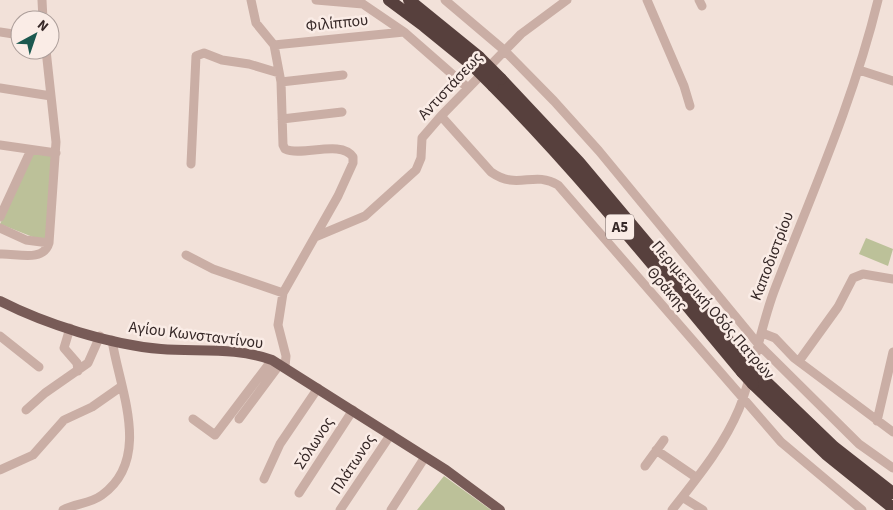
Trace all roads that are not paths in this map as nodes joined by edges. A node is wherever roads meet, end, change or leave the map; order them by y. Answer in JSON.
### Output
{"nodes":[{"id":1,"x":251,"y":0,"type":"edge"},
{"id":2,"x":316,"y":0,"type":"edge"},
{"id":3,"x":388,"y":0,"type":"edge"},
{"id":4,"x":409,"y":0,"type":"edge"},
{"id":5,"x":445,"y":0,"type":"edge"},
{"id":6,"x":567,"y":0,"type":"edge"},
{"id":7,"x":647,"y":0,"type":"edge"},
{"id":8,"x":878,"y":0,"type":"edge"},
{"id":9,"x":361,"y":2,"type":"edge"},
{"id":10,"x":404,"y":32,"type":"junction"},
{"id":11,"x":274,"y":45,"type":"junction"},
{"id":12,"x":504,"y":50,"type":"junction"},
{"id":13,"x":47,"y":60,"type":"edge"},
{"id":14,"x":475,"y":61,"type":"junction"},
{"id":15,"x":860,"y":70,"type":"junction"},
{"id":16,"x":343,"y":75,"type":"dead end"},
{"id":17,"x":280,"y":77,"type":"junction"},
{"id":18,"x":893,"y":81,"type":"edge"},
{"id":19,"x":0,"y":88,"type":"edge"},
{"id":20,"x":468,"y":88,"type":"junction"},
{"id":21,"x":51,"y":96,"type":"junction"},
{"id":22,"x":690,"y":106,"type":"dead end"},
{"id":23,"x":342,"y":112,"type":"dead end"},
{"id":24,"x":441,"y":116,"type":"junction"},
{"id":25,"x":282,"y":119,"type":"junction"},
{"id":26,"x":0,"y":145,"type":"edge"},
{"id":27,"x":31,"y":150,"type":"junction"},
{"id":28,"x":56,"y":153,"type":"junction"},
{"id":29,"x":190,"y":164,"type":"dead end"},
{"id":30,"x":0,"y":217,"type":"edge"},
{"id":31,"x":0,"y":228,"type":"edge"},
{"id":32,"x":315,"y":237,"type":"junction"},
{"id":33,"x":49,"y":243,"type":"junction"},
{"id":34,"x":0,"y":254,"type":"edge"},
{"id":35,"x":186,"y":255,"type":"dead end"},
{"id":36,"x":893,"y":279,"type":"edge"},
{"id":37,"x":283,"y":293,"type":"junction"},
{"id":38,"x":1,"y":302,"type":"edge"},
{"id":39,"x":70,"y":328,"type":"junction"},
{"id":40,"x":762,"y":333,"type":"junction"},
{"id":41,"x":0,"y":336,"type":"edge"},
{"id":42,"x":100,"y":336,"type":"junction"},
{"id":43,"x":112,"y":340,"type":"junction"},
{"id":44,"x":759,"y":345,"type":"junction"},
{"id":45,"x":893,"y":352,"type":"edge"},
{"id":46,"x":799,"y":362,"type":"junction"},
{"id":47,"x":278,"y":364,"type":"junction"},
{"id":48,"x":39,"y":367,"type":"dead end"},
{"id":49,"x":78,"y":371,"type":"junction"},
{"id":50,"x":755,"y":378,"type":"junction"},
{"id":51,"x":890,"y":381,"type":"edge"},
{"id":52,"x":122,"y":386,"type":"junction"},
{"id":53,"x":318,"y":388,"type":"junction"},
{"id":54,"x":742,"y":400,"type":"junction"},
{"id":55,"x":26,"y":410,"type":"dead end"},
{"id":56,"x":353,"y":410,"type":"junction"},
{"id":57,"x":193,"y":419,"type":"dead end"},
{"id":58,"x":239,"y":419,"type":"dead end"},
{"id":59,"x":878,"y":421,"type":"junction"},
{"id":60,"x":893,"y":432,"type":"edge"},
{"id":61,"x":390,"y":434,"type":"junction"},
{"id":62,"x":664,"y":440,"type":"dead end"},
{"id":63,"x":656,"y":450,"type":"junction"},
{"id":64,"x":425,"y":456,"type":"junction"},
{"id":65,"x":646,"y":466,"type":"dead end"},
{"id":66,"x":893,"y":468,"type":"edge"},
{"id":67,"x":0,"y":470,"type":"edge"},
{"id":68,"x":697,"y":478,"type":"junction"},
{"id":69,"x":264,"y":479,"type":"dead end"},
{"id":70,"x":299,"y":493,"type":"dead end"},
{"id":71,"x":893,"y":494,"type":"edge"},
{"id":72,"x":682,"y":497,"type":"junction"},
{"id":73,"x":79,"y":507,"type":"edge"},
{"id":74,"x":893,"y":508,"type":"edge"},
{"id":75,"x":63,"y":510,"type":"edge"},
{"id":76,"x":340,"y":510,"type":"edge"},
{"id":77,"x":391,"y":510,"type":"edge"},
{"id":78,"x":500,"y":510,"type":"edge"},
{"id":79,"x":672,"y":510,"type":"edge"},
{"id":80,"x":703,"y":510,"type":"edge"},
{"id":81,"x":862,"y":510,"type":"edge"}],
"edges":[{"from":1,"to":11,"type":"street"},
{"from":2,"to":9,"type":"street"},
{"from":3,"to":14,"type":"highway","name":"Περιμετρική Οδός Πατρών","number":"Α5"},
{"from":4,"to":14,"type":"highway","name":"Περιμετρική Οδός Πατρών","number":"Α5"},
{"from":5,"to":12,"type":"street"},
{"from":6,"to":12,"type":"street","name":"Αντιστάσεως"},
{"from":7,"to":22,"type":"street"},
{"from":8,"to":15,"type":"street","name":"Καποδιστρίου"},
{"from":9,"to":10,"type":"street"},
{"from":10,"to":11,"type":"street","name":"Φιλίππου"},
{"from":10,"to":20,"type":"street"},
{"from":11,"to":17,"type":"street"},
{"from":12,"to":20,"type":"street","name":"Αντιστάσεως"},
{"from":12,"to":44,"type":"street"},
{"from":13,"to":21,"type":"street"},
{"from":14,"to":50,"type":"highway","name":"Περιμετρική Οδός Πατρών","number":"Α5","bridge":true},
{"from":15,"to":18,"type":"street"},
{"from":15,"to":40,"type":"street","name":"Καποδιστρίου"},
{"from":16,"to":17,"type":"street"},
{"from":17,"to":25,"type":"street"},
{"from":17,"to":29,"type":"street"},
{"from":19,"to":21,"type":"street"},
{"from":20,"to":24,"type":"street","name":"Αντιστάσεως"},
{"from":21,"to":28,"type":"street"},
{"from":23,"to":25,"type":"street"},
{"from":24,"to":32,"type":"street","name":"Αντιστάσεως"},
{"from":24,"to":54,"type":"street","name":"Θράκης"},
{"from":25,"to":32,"type":"street"},
{"from":26,"to":27,"type":"street"},
{"from":27,"to":28,"type":"street"},
{"from":27,"to":30,"type":"street"},
{"from":28,"to":33,"type":"street"},
{"from":31,"to":33,"type":"street"},
{"from":32,"to":37,"type":"street"},
{"from":33,"to":34,"type":"street"},
{"from":35,"to":37,"type":"street"},
{"from":36,"to":46,"type":"street"},
{"from":37,"to":47,"type":"street"},
{"from":38,"to":39,"type":"main road","name":"Αγίου Κωνσταντίνου"},
{"from":39,"to":42,"type":"main road","name":"Αγίου Κωνσταντίνου"},
{"from":39,"to":49,"type":"street"},
{"from":40,"to":44,"type":"street","name":"Καποδιστρίου"},
{"from":40,"to":46,"type":"street"},
{"from":41,"to":48,"type":"street"},
{"from":42,"to":43,"type":"main road","name":"Αγίου Κωνσταντίνου"},
{"from":42,"to":49,"type":"street"},
{"from":43,"to":47,"type":"main road","name":"Αγίου Κωνσταντίνου"},
{"from":43,"to":52,"type":"street"},
{"from":44,"to":54,"type":"street","name":"Καποδιστρίου"},
{"from":44,"to":66,"type":"street"},
{"from":45,"to":51,"type":"street"},
{"from":46,"to":59,"type":"street"},
{"from":47,"to":53,"type":"main road","name":"Αγίου Κωνσταντίνου"},
{"from":47,"to":57,"type":"street"},
{"from":47,"to":58,"type":"street"},
{"from":49,"to":55,"type":"street"},
{"from":50,"to":71,"type":"highway","name":"Περιμετρική Οδός Πατρών","number":"Α5"},
{"from":50,"to":74,"type":"highway","name":"Περιμετρική Οδός Πατρών","number":"Α5"},
{"from":51,"to":59,"type":"street"},
{"from":52,"to":67,"type":"street"},
{"from":52,"to":73,"type":"street"},
{"from":53,"to":56,"type":"main road","name":"Αγίου Κωνσταντίνου"},
{"from":53,"to":69,"type":"street"},
{"from":54,"to":68,"type":"street","name":"Καποδιστρίου"},
{"from":54,"to":81,"type":"street","name":"Θράκης"},
{"from":56,"to":61,"type":"main road","name":"Αγίου Κωνσταντίνου"},
{"from":56,"to":70,"type":"street","name":"Σόλωνος"},
{"from":59,"to":60,"type":"street"},
{"from":61,"to":64,"type":"main road","name":"Αγίου Κωνσταντίνου"},
{"from":61,"to":76,"type":"street","name":"Πλάτωνος"},
{"from":62,"to":63,"type":"street"},
{"from":63,"to":65,"type":"street"},
{"from":63,"to":68,"type":"street"},
{"from":64,"to":77,"type":"street"},
{"from":64,"to":78,"type":"main road","name":"Αγίου Κωνσταντίνου"},
{"from":68,"to":72,"type":"street","name":"Καποδιστρίου"},
{"from":72,"to":79,"type":"street","name":"Καποδιστρίου"},
{"from":72,"to":80,"type":"street"},
{"from":73,"to":75,"type":"street"}]}
